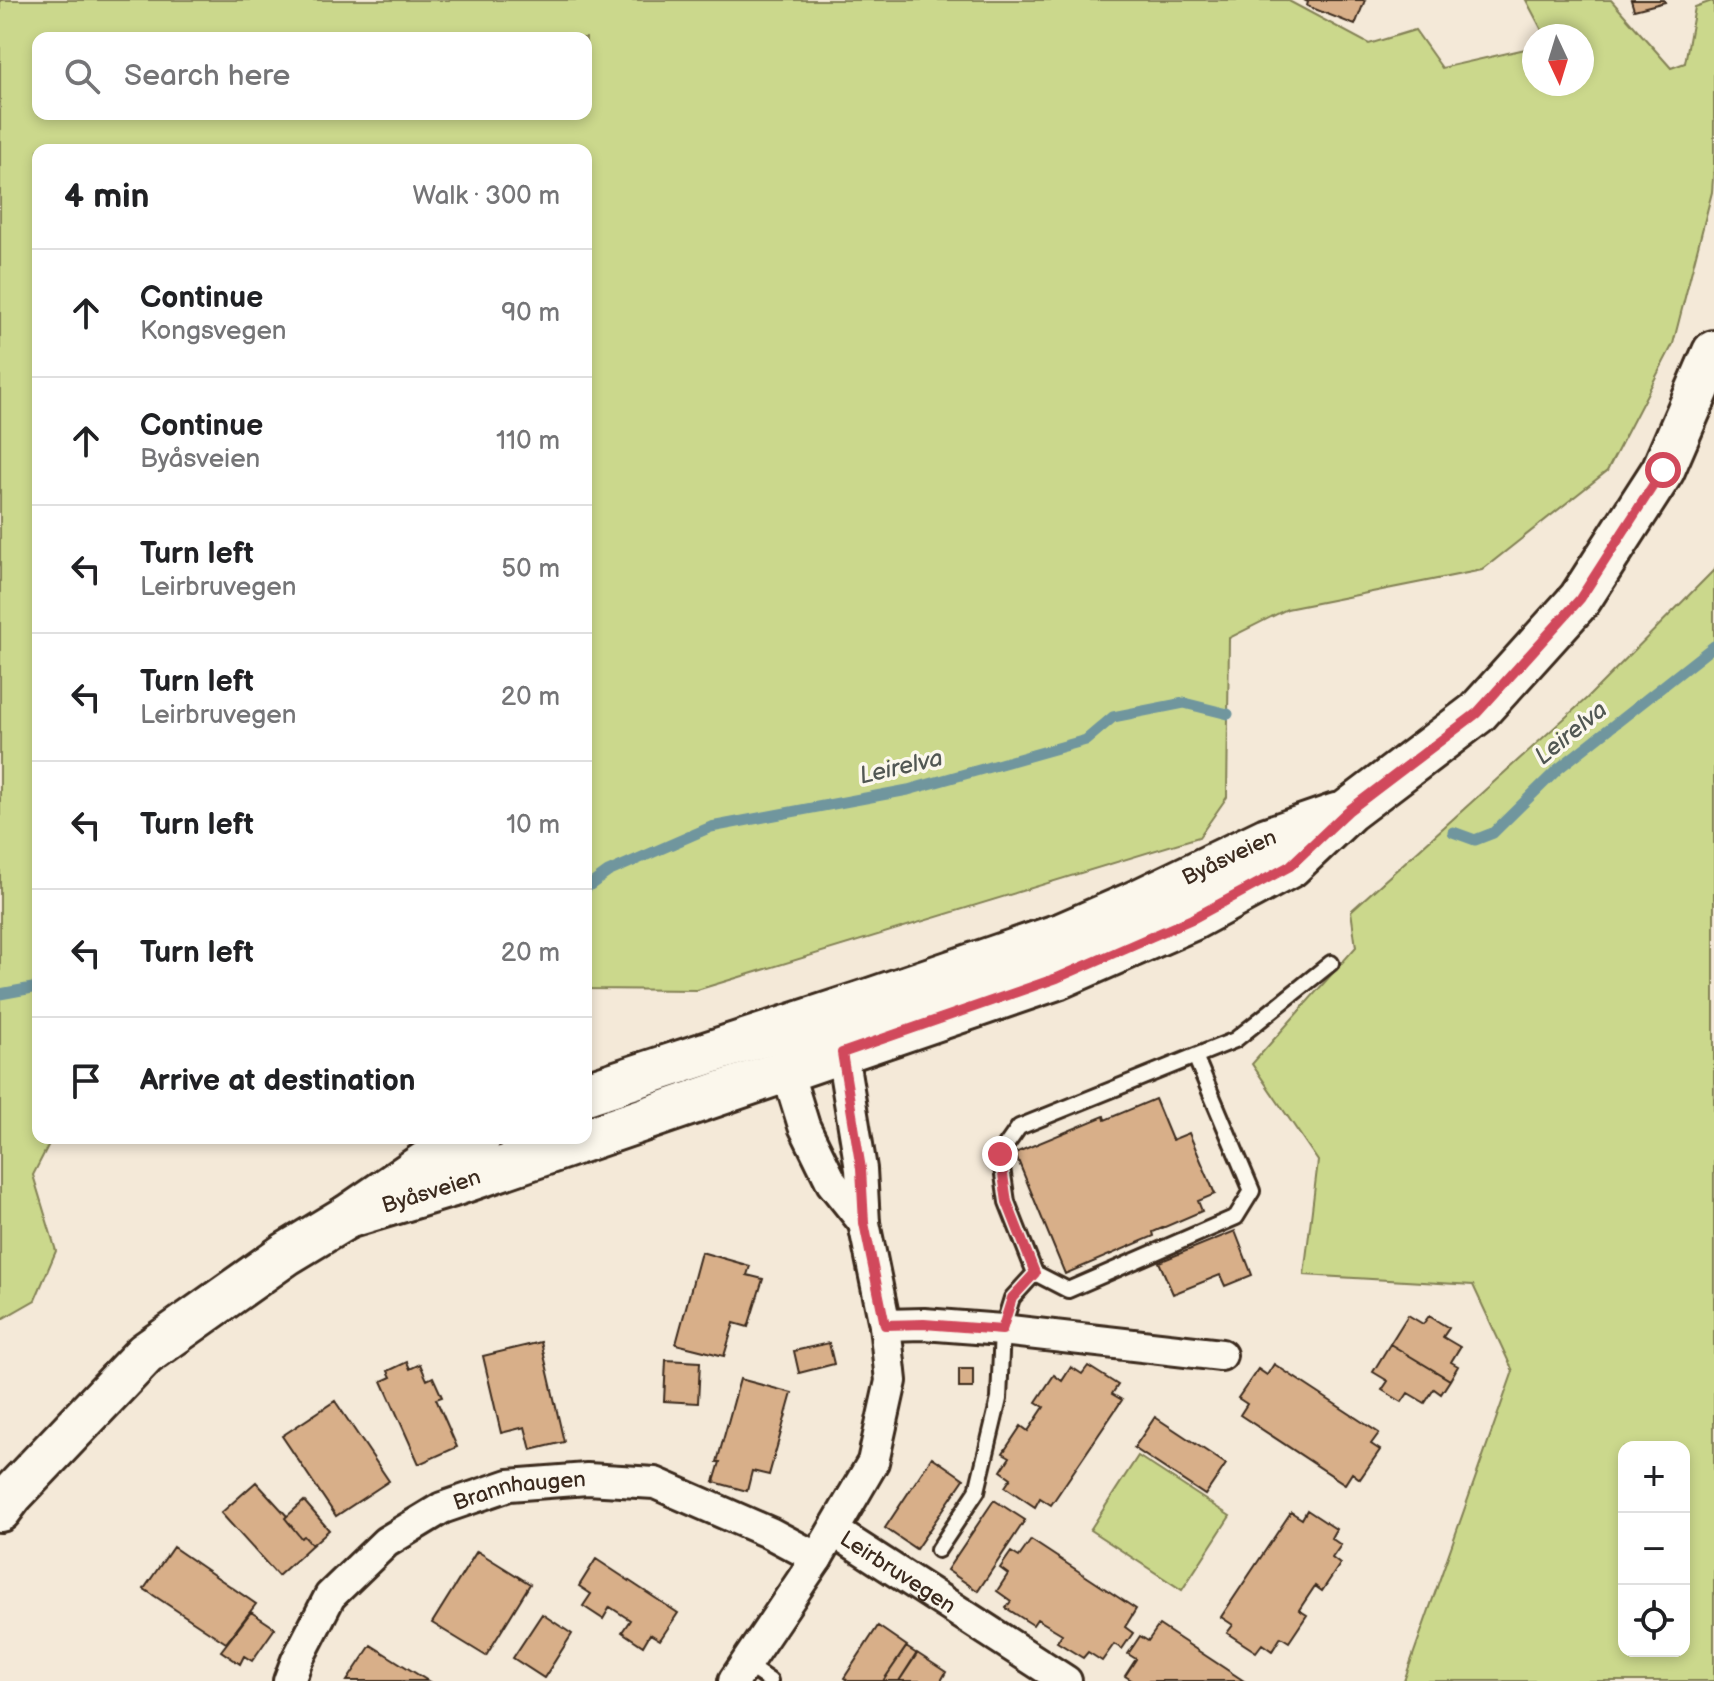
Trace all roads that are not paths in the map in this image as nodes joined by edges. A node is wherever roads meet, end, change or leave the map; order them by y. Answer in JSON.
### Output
{"nodes":[{"id":1,"x":1714,"y":352,"type":"edge"},
{"id":2,"x":1348,"y":811,"type":"junction"},
{"id":3,"x":1331,"y":963,"type":"dead end"},
{"id":4,"x":802,"y":1022,"type":"junction"},
{"id":5,"x":842,"y":1053,"type":"junction"},
{"id":6,"x":1195,"y":1056,"type":"junction"},
{"id":7,"x":787,"y":1071,"type":"junction"},
{"id":8,"x":592,"y":1091,"type":"edge"},
{"id":9,"x":592,"y":1138,"type":"edge"},
{"id":10,"x":464,"y":1144,"type":"edge"},
{"id":11,"x":573,"y":1144,"type":"edge"},
{"id":12,"x":347,"y":1217,"type":"junction"},
{"id":13,"x":864,"y":1223,"type":"junction"},
{"id":14,"x":1035,"y":1273,"type":"junction"},
{"id":15,"x":885,"y":1325,"type":"junction"},
{"id":16,"x":1002,"y":1330,"type":"junction"},
{"id":17,"x":1221,"y":1355,"type":"dead end"},
{"id":18,"x":0,"y":1510,"type":"edge"},
{"id":19,"x":834,"y":1531,"type":"junction"},
{"id":20,"x":938,"y":1550,"type":"dead end"},
{"id":21,"x":817,"y":1558,"type":"junction"},
{"id":22,"x":740,"y":1673,"type":"edge"},
{"id":23,"x":289,"y":1681,"type":"edge"},
{"id":24,"x":770,"y":1681,"type":"edge"},
{"id":25,"x":1066,"y":1681,"type":"edge"}],
"edges":[{"from":1,"to":2,"type":"main road"},
{"from":2,"to":4,"type":"main road","name":"Byåsveien"},
{"from":2,"to":5,"type":"main road","name":"Byåsveien"},
{"from":3,"to":6,"type":"lane"},
{"from":4,"to":5,"type":"street"},
{"from":4,"to":7,"type":"street"},
{"from":4,"to":8,"type":"main road","name":"Byåsveien"},
{"from":5,"to":7,"type":"main road","name":"Byåsveien"},
{"from":5,"to":13,"type":"street","name":"Leirbruvegen"},
{"from":6,"to":14,"type":"lane"},
{"from":6,"to":14,"type":"lane"},
{"from":7,"to":9,"type":"main road","name":"Byåsveien"},
{"from":7,"to":13,"type":"street","name":"Leirbruvegen"},
{"from":10,"to":12,"type":"main road","name":"Byåsveien"},
{"from":11,"to":12,"type":"main road","name":"Byåsveien"},
{"from":12,"to":18,"type":"main road","name":"Byåsveien"},
{"from":13,"to":15,"type":"street","name":"Leirbruvegen"},
{"from":14,"to":16,"type":"lane"},
{"from":15,"to":16,"type":"street"},
{"from":15,"to":19,"type":"street","name":"Leirbruvegen"},
{"from":16,"to":17,"type":"street"},
{"from":16,"to":20,"type":"lane"},
{"from":19,"to":21,"type":"street"},
{"from":19,"to":25,"type":"street","name":"Leirbruvegen"},
{"from":21,"to":22,"type":"street"},
{"from":21,"to":23,"type":"street","name":"Brannhaugen"},
{"from":22,"to":24,"type":"lane"}]}
